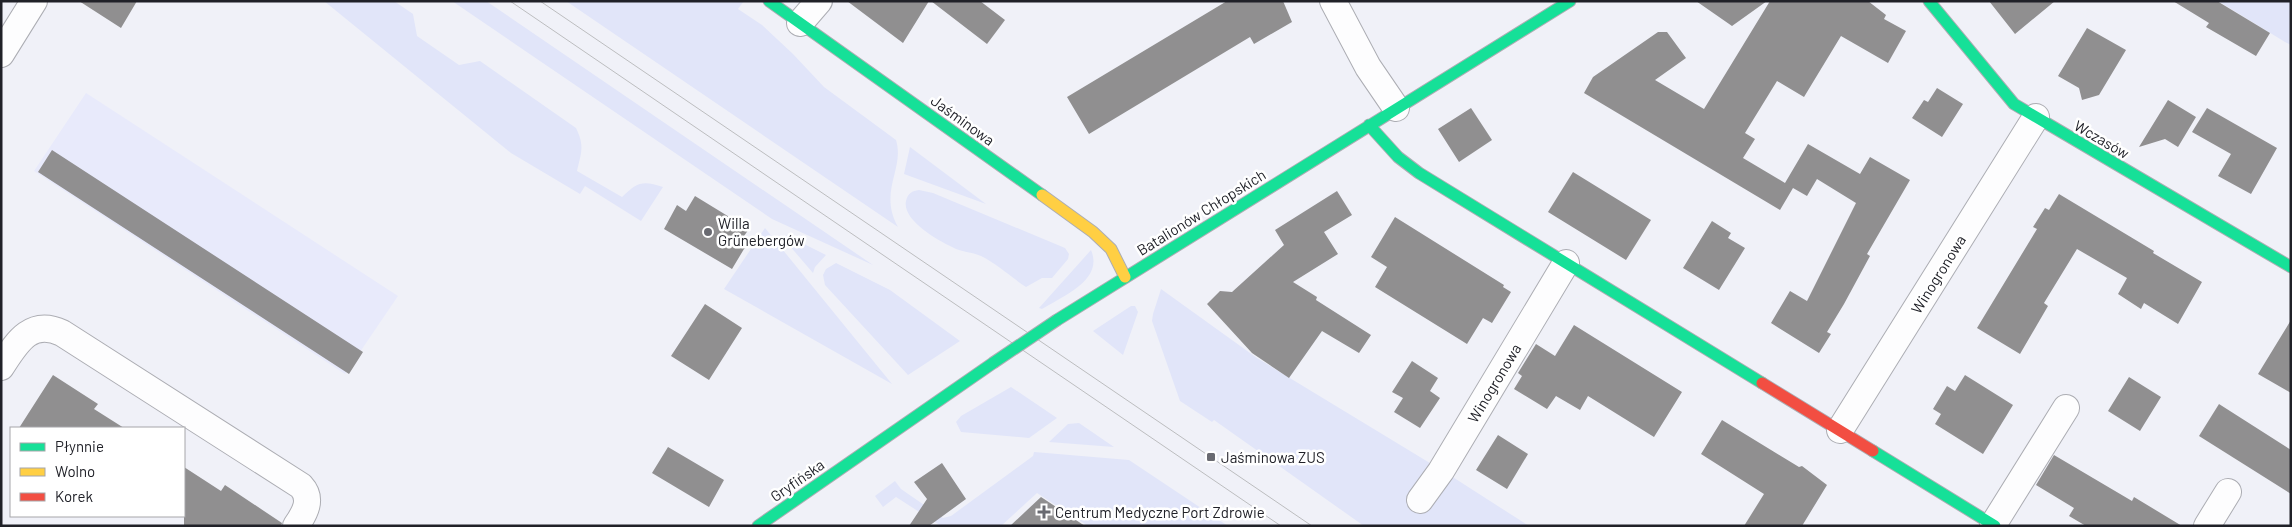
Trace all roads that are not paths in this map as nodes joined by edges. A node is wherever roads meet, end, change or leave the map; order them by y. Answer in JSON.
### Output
{"nodes":[{"id":1,"x":34,"y":1,"type":"edge"},
{"id":2,"x":769,"y":1,"type":"edge"},
{"id":3,"x":819,"y":1,"type":"edge"},
{"id":4,"x":1333,"y":1,"type":"edge"},
{"id":5,"x":1570,"y":1,"type":"edge"},
{"id":6,"x":1929,"y":1,"type":"edge"},
{"id":7,"x":800,"y":23,"type":"junction"},
{"id":8,"x":1,"y":54,"type":"edge"},
{"id":9,"x":1396,"y":108,"type":"junction"},
{"id":10,"x":2036,"y":117,"type":"junction"},
{"id":11,"x":1370,"y":125,"type":"junction"},
{"id":12,"x":1566,"y":263,"type":"junction"},
{"id":13,"x":2291,"y":267,"type":"edge"},
{"id":14,"x":1125,"y":277,"type":"junction"},
{"id":15,"x":1,"y":367,"type":"edge"},
{"id":16,"x":2066,"y":408,"type":"dead end"},
{"id":17,"x":1840,"y":430,"type":"junction"},
{"id":18,"x":854,"y":458,"type":"joint"},
{"id":19,"x":2228,"y":492,"type":"dead end"},
{"id":20,"x":1420,"y":500,"type":"dead end"},
{"id":21,"x":1994,"y":525,"type":"edge"},
{"id":22,"x":296,"y":526,"type":"edge"},
{"id":23,"x":758,"y":526,"type":"edge"},
{"id":24,"x":2207,"y":526,"type":"edge"}],
"edges":[{"from":1,"to":8,"type":"street"},
{"from":2,"to":7,"type":"street","name":"Jaśminowa"},
{"from":3,"to":7,"type":"street"},
{"from":4,"to":9,"type":"street"},
{"from":5,"to":9,"type":"street","name":"Batalionów Chłopskich"},
{"from":6,"to":10,"type":"street","name":"Wczasów"},
{"from":7,"to":14,"type":"street","name":"Jaśminowa"},
{"from":9,"to":11,"type":"street","name":"Batalionów Chłopskich"},
{"from":10,"to":13,"type":"street","name":"Wczasów"},
{"from":10,"to":17,"type":"street","name":"Winogronowa"},
{"from":11,"to":12,"type":"street"},
{"from":11,"to":14,"type":"street","name":"Batalionów Chłopskich"},
{"from":12,"to":17,"type":"street"},
{"from":12,"to":20,"type":"street","name":"Winogronowa"},
{"from":14,"to":18,"type":"street","name":"Batalionów Chłopskich","bridge":true},
{"from":15,"to":22,"type":"street"},
{"from":16,"to":21,"type":"street"},
{"from":17,"to":21,"type":"street"},
{"from":18,"to":23,"type":"street","name":"Gryfińska"},
{"from":19,"to":24,"type":"street"}]}
